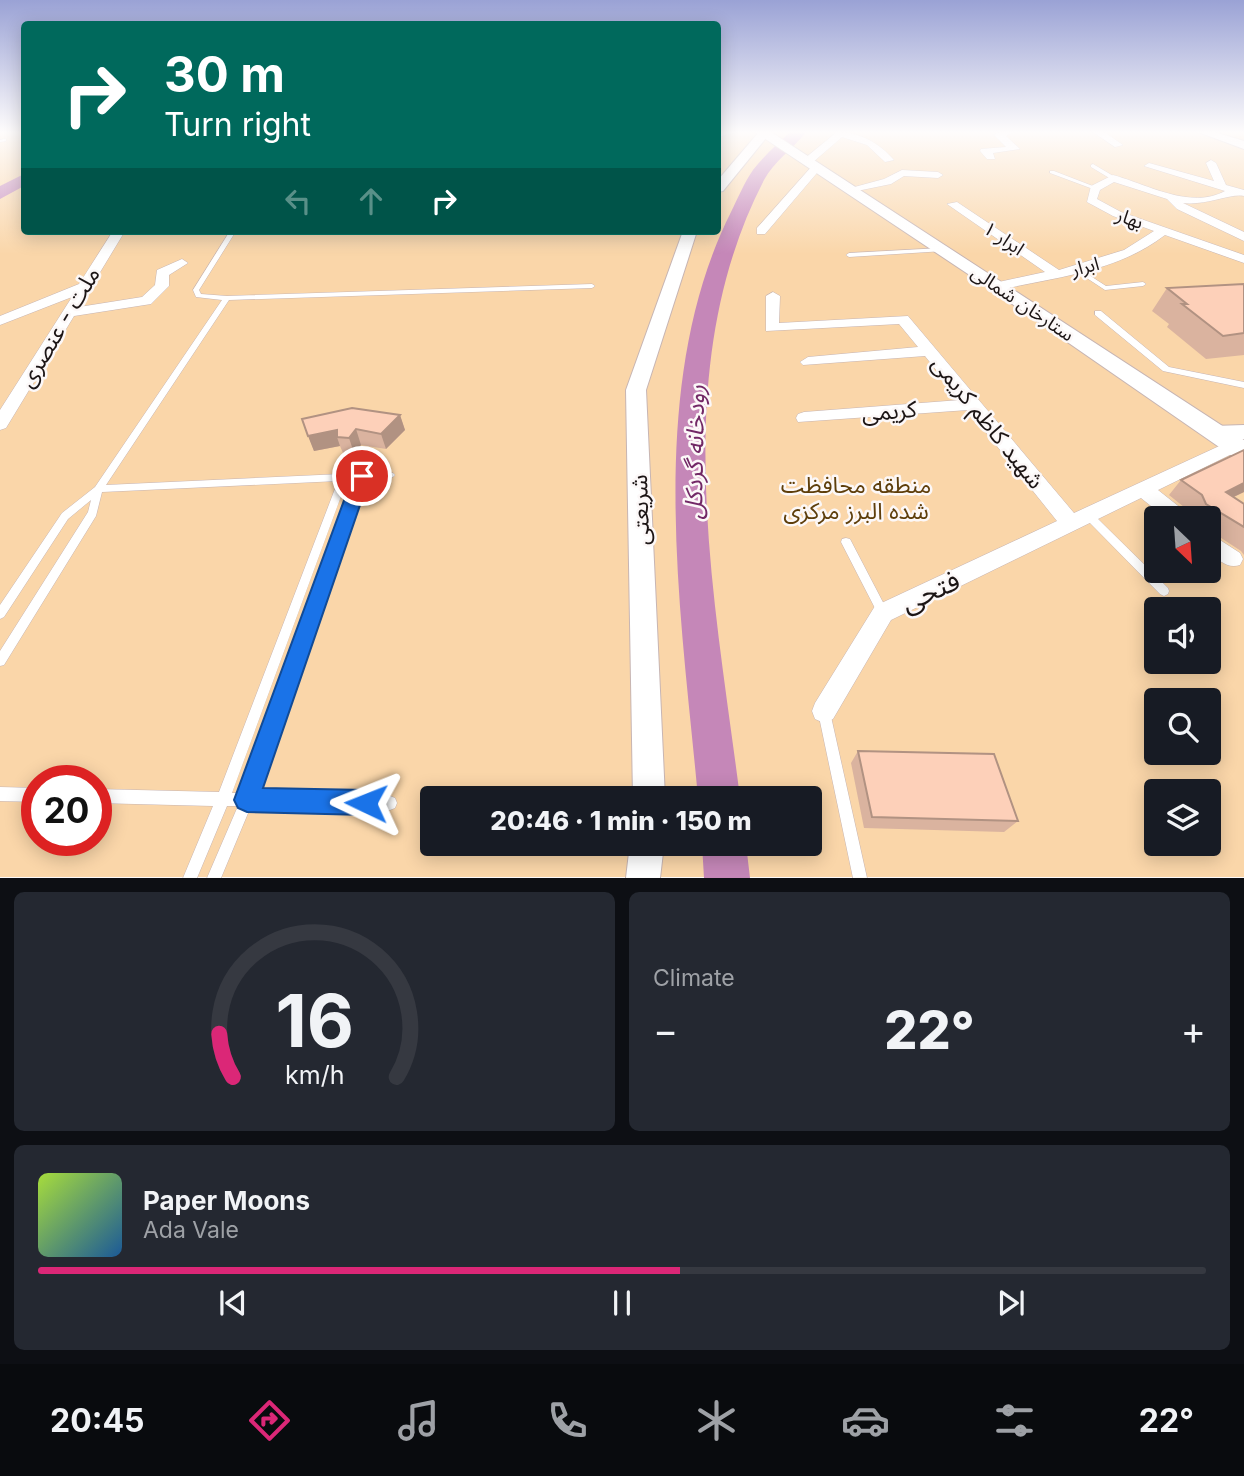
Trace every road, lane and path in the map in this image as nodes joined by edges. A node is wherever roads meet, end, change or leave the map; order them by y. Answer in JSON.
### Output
{"nodes":[{"id":1,"x":800,"y":173,"type":"edge"},
{"id":2,"x":827,"y":173,"type":"edge"},
{"id":3,"x":1055,"y":173,"type":"edge"},
{"id":4,"x":1105,"y":173,"type":"edge"},
{"id":5,"x":1176,"y":173,"type":"edge"},
{"id":6,"x":1216,"y":173,"type":"edge"},
{"id":7,"x":938,"y":175,"type":"dead end"},
{"id":8,"x":1113,"y":178,"type":"junction"},
{"id":9,"x":1222,"y":185,"type":"junction"},
{"id":10,"x":1095,"y":188,"type":"junction"},
{"id":11,"x":852,"y":189,"type":"junction"},
{"id":12,"x":1240,"y":191,"type":"edge"},
{"id":13,"x":1171,"y":197,"type":"junction"},
{"id":14,"x":953,"y":204,"type":"dead end"},
{"id":15,"x":1164,"y":230,"type":"junction"},
{"id":16,"x":761,"y":231,"type":"dead end"},
{"id":17,"x":116,"y":235,"type":"edge"},
{"id":18,"x":230,"y":235,"type":"edge"},
{"id":19,"x":689,"y":235,"type":"edge"},
{"id":20,"x":1244,"y":237,"type":"edge"},
{"id":21,"x":944,"y":250,"type":"junction"},
{"id":22,"x":849,"y":255,"type":"dead end"},
{"id":23,"x":1244,"y":259,"type":"edge"},
{"id":24,"x":182,"y":263,"type":"dead end"},
{"id":25,"x":1075,"y":268,"type":"junction"},
{"id":26,"x":1055,"y":273,"type":"junction"},
{"id":27,"x":1143,"y":284,"type":"dead end"},
{"id":28,"x":592,"y":286,"type":"dead end"},
{"id":29,"x":999,"y":286,"type":"junction"},
{"id":30,"x":81,"y":288,"type":"junction"},
{"id":31,"x":773,"y":296,"type":"dead end"},
{"id":32,"x":227,"y":299,"type":"junction"},
{"id":33,"x":66,"y":313,"type":"junction"},
{"id":34,"x":1098,"y":313,"type":"dead end"},
{"id":35,"x":0,"y":321,"type":"edge"},
{"id":36,"x":930,"y":351,"type":"junction"},
{"id":37,"x":808,"y":362,"type":"dead end"},
{"id":38,"x":1244,"y":384,"type":"edge"},
{"id":39,"x":974,"y":404,"type":"junction"},
{"id":40,"x":804,"y":418,"type":"dead end"},
{"id":41,"x":0,"y":424,"type":"edge"},
{"id":42,"x":1234,"y":441,"type":"edge"},
{"id":43,"x":390,"y":475,"type":"dead end"},
{"id":44,"x":344,"y":476,"type":"junction"},
{"id":45,"x":362,"y":476,"type":"junction"},
{"id":46,"x":98,"y":489,"type":"junction"},
{"id":47,"x":1144,"y":491,"type":"junction"},
{"id":48,"x":1164,"y":506,"type":"edge"},
{"id":49,"x":1081,"y":521,"type":"junction"},
{"id":50,"x":846,"y":542,"type":"dead end"},
{"id":51,"x":1222,"y":551,"type":"edge"},
{"id":52,"x":1233,"y":559,"type":"dead end"},
{"id":53,"x":1164,"y":591,"type":"dead end"},
{"id":54,"x":0,"y":614,"type":"edge"},
{"id":55,"x":883,"y":614,"type":"junction"},
{"id":56,"x":0,"y":662,"type":"edge"},
{"id":57,"x":824,"y":711,"type":"joint"},
{"id":58,"x":649,"y":786,"type":"edge"},
{"id":59,"x":0,"y":794,"type":"edge"},
{"id":60,"x":21,"y":795,"type":"edge"},
{"id":61,"x":112,"y":796,"type":"edge"},
{"id":62,"x":223,"y":798,"type":"junction"},
{"id":63,"x":247,"y":800,"type":"junction"},
{"id":64,"x":390,"y":803,"type":"dead end"},
{"id":65,"x":190,"y":877,"type":"edge"},
{"id":66,"x":214,"y":877,"type":"edge"},
{"id":67,"x":860,"y":877,"type":"edge"}],
"edges":[{"from":1,"to":16,"type":"street"},
{"from":2,"to":11,"type":"main road","name":"ستارخان شمالی"},
{"from":3,"to":10,"type":"lane"},
{"from":4,"to":8,"type":"lane"},
{"from":5,"to":9,"type":"street","name":"بهار"},
{"from":6,"to":9,"type":"street"},
{"from":7,"to":11,"type":"street"},
{"from":8,"to":10,"type":"street","name":"بهار"},
{"from":8,"to":13,"type":"street","name":"بهار"},
{"from":9,"to":12,"type":"street","name":"بهار"},
{"from":10,"to":15,"type":"street","name":"بهار"},
{"from":11,"to":21,"type":"main road","name":"ستارخان شمالی"},
{"from":12,"to":13,"type":"street","name":"بهار"},
{"from":13,"to":20,"type":"street"},
{"from":14,"to":26,"type":"street","name":"ابرار ۱"},
{"from":15,"to":23,"type":"street","name":"بهار"},
{"from":15,"to":25,"type":"street","name":"ابرار"},
{"from":17,"to":30,"type":"street","name":"ملت - عنصری"},
{"from":18,"to":32,"type":"lane"},
{"from":19,"to":58,"type":"street","name":"شریعتی"},
{"from":21,"to":22,"type":"lane"},
{"from":21,"to":29,"type":"main road","name":"ستارخان شمالی"},
{"from":24,"to":33,"type":"street"},
{"from":25,"to":26,"type":"street","name":"ابرار"},
{"from":25,"to":27,"type":"lane"},
{"from":26,"to":29,"type":"street","name":"ابرار"},
{"from":28,"to":32,"type":"lane"},
{"from":29,"to":42,"type":"main road","name":"ستارخان شمالی"},
{"from":30,"to":33,"type":"street","name":"ملت - عنصری"},
{"from":30,"to":35,"type":"street"},
{"from":31,"to":36,"type":"street","name":"شهید کاظم کریمی"},
{"from":32,"to":46,"type":"lane"},
{"from":33,"to":41,"type":"street","name":"ملت - عنصری"},
{"from":34,"to":38,"type":"lane"},
{"from":36,"to":37,"type":"street"},
{"from":36,"to":39,"type":"street","name":"شهید کاظم کریمی"},
{"from":39,"to":40,"type":"street","name":"کریمی"},
{"from":39,"to":49,"type":"street","name":"شهید کاظم کریمی"},
{"from":42,"to":47,"type":"street","name":"فتحی"},
{"from":43,"to":45,"type":"lane"},
{"from":44,"to":45,"type":"lane"},
{"from":44,"to":46,"type":"lane"},
{"from":44,"to":62,"type":"lane"},
{"from":45,"to":63,"type":"lane"},
{"from":46,"to":54,"type":"lane"},
{"from":46,"to":56,"type":"lane"},
{"from":47,"to":48,"type":"street"},
{"from":47,"to":49,"type":"street","name":"فتحی"},
{"from":49,"to":53,"type":"lane"},
{"from":49,"to":55,"type":"street","name":"فتحی"},
{"from":50,"to":55,"type":"lane"},
{"from":51,"to":52,"type":"street"},
{"from":55,"to":57,"type":"street","name":"فتحی"},
{"from":57,"to":67,"type":"lane","name":"فتحی"},
{"from":59,"to":60,"type":"lane"},
{"from":61,"to":62,"type":"lane"},
{"from":62,"to":63,"type":"lane"},
{"from":62,"to":65,"type":"lane"},
{"from":63,"to":64,"type":"lane"},
{"from":63,"to":66,"type":"lane"}]}
